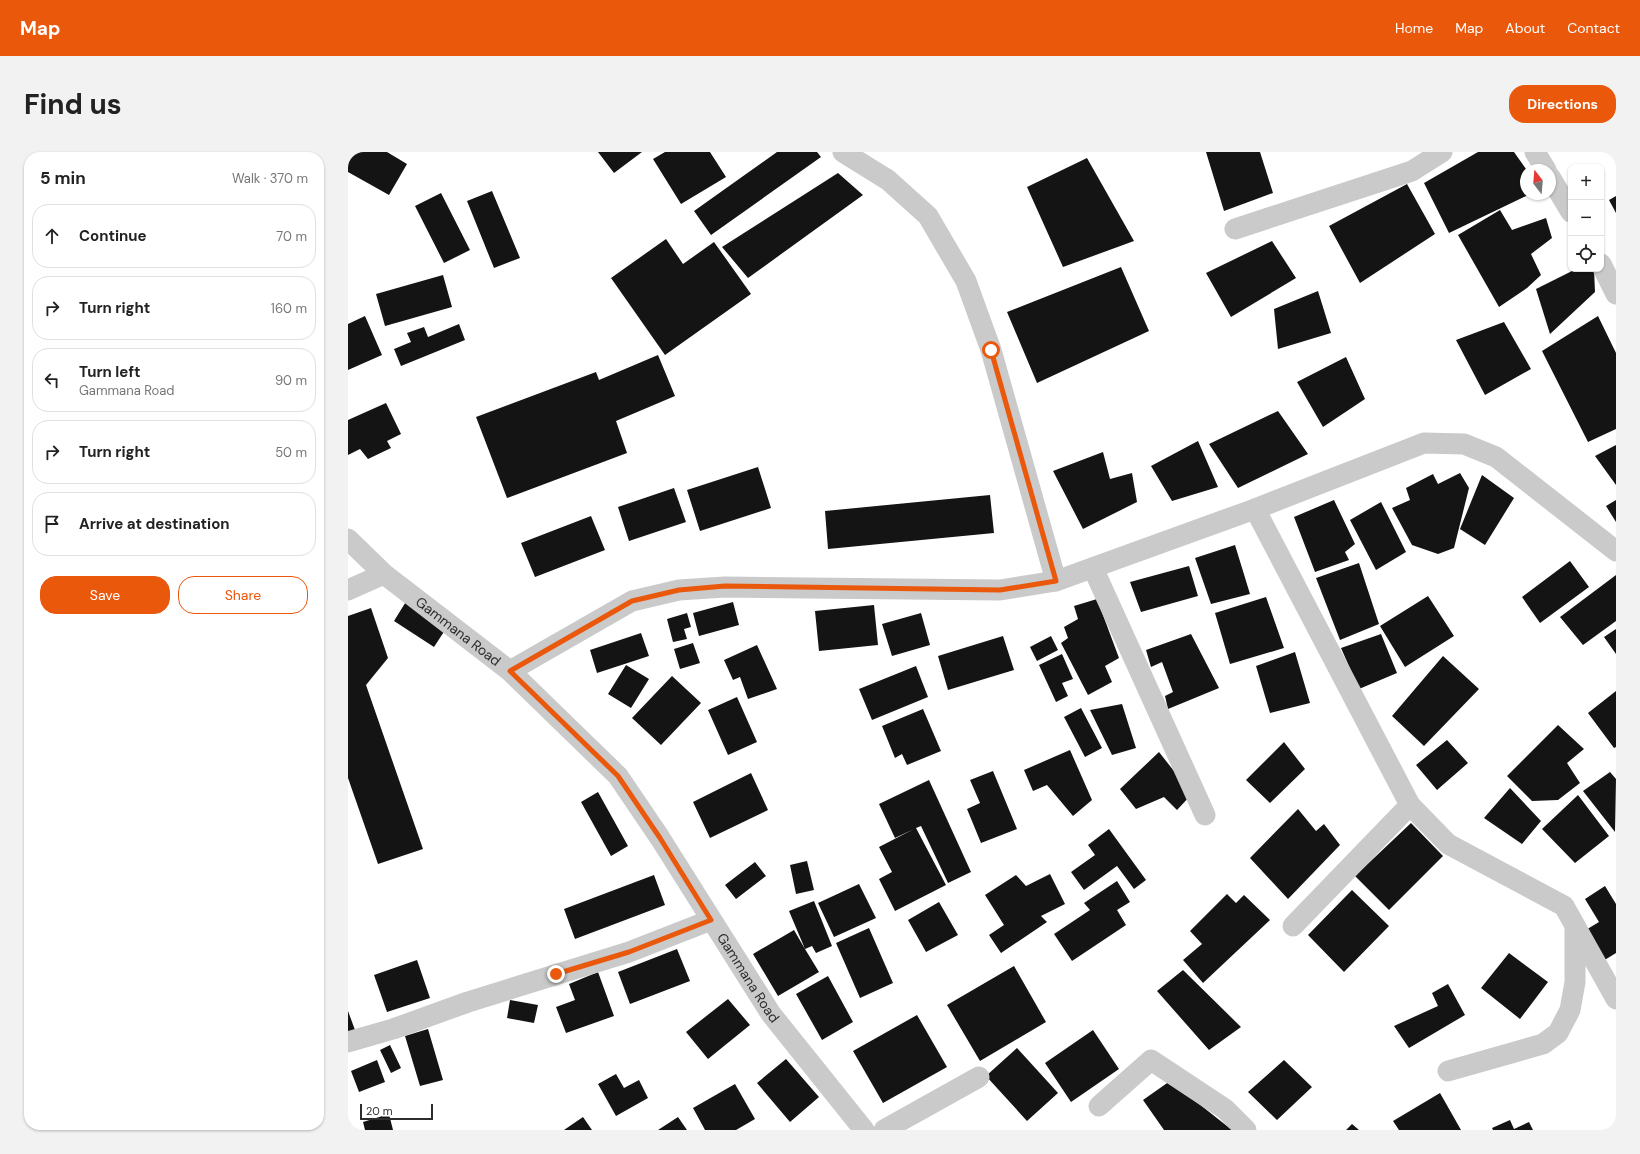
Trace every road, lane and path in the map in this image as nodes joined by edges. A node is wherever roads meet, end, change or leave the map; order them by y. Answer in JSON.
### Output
{"nodes":[{"id":1,"x":843,"y":152,"type":"edge"},
{"id":2,"x":1442,"y":152,"type":"edge"},
{"id":3,"x":1535,"y":152,"type":"edge"},
{"id":4,"x":1542,"y":164,"type":"edge"},
{"id":5,"x":1556,"y":187,"type":"edge"},
{"id":6,"x":1568,"y":207,"type":"edge"},
{"id":7,"x":1235,"y":229,"type":"dead end"},
{"id":8,"x":1604,"y":270,"type":"edge"},
{"id":9,"x":1616,"y":294,"type":"edge"},
{"id":10,"x":1255,"y":509,"type":"junction"},
{"id":11,"x":348,"y":540,"type":"edge"},
{"id":12,"x":1616,"y":551,"type":"edge"},
{"id":13,"x":1093,"y":568,"type":"junction"},
{"id":14,"x":384,"y":574,"type":"junction"},
{"id":15,"x":1056,"y":581,"type":"junction"},
{"id":16,"x":348,"y":590,"type":"edge"},
{"id":17,"x":510,"y":671,"type":"junction"},
{"id":18,"x":1410,"y":805,"type":"junction"},
{"id":19,"x":1205,"y":815,"type":"dead end"},
{"id":20,"x":711,"y":920,"type":"junction"},
{"id":21,"x":1293,"y":926,"type":"dead end"},
{"id":22,"x":1575,"y":926,"type":"junction"},
{"id":23,"x":1616,"y":999,"type":"edge"},
{"id":24,"x":348,"y":1042,"type":"edge"},
{"id":25,"x":1448,"y":1071,"type":"dead end"},
{"id":26,"x":979,"y":1077,"type":"dead end"},
{"id":27,"x":1099,"y":1106,"type":"dead end"},
{"id":28,"x":864,"y":1130,"type":"edge"},
{"id":29,"x":884,"y":1130,"type":"edge"},
{"id":30,"x":1246,"y":1130,"type":"edge"}],
"edges":[{"from":1,"to":15,"type":"street"},
{"from":2,"to":7,"type":"street"},
{"from":3,"to":4,"type":"street"},
{"from":5,"to":6,"type":"street"},
{"from":8,"to":9,"type":"street"},
{"from":10,"to":12,"type":"street"},
{"from":10,"to":13,"type":"street"},
{"from":10,"to":18,"type":"street"},
{"from":11,"to":14,"type":"street","name":"Gammana Road"},
{"from":13,"to":15,"type":"street"},
{"from":13,"to":19,"type":"street"},
{"from":14,"to":16,"type":"street"},
{"from":14,"to":17,"type":"street","name":"Gammana Road"},
{"from":15,"to":17,"type":"street"},
{"from":17,"to":20,"type":"street","name":"Gammana Road"},
{"from":18,"to":21,"type":"street"},
{"from":18,"to":22,"type":"street"},
{"from":20,"to":24,"type":"street"},
{"from":20,"to":28,"type":"street","name":"Gammana Road"},
{"from":22,"to":23,"type":"street"},
{"from":22,"to":25,"type":"street"},
{"from":26,"to":29,"type":"street"},
{"from":27,"to":30,"type":"street"}]}
